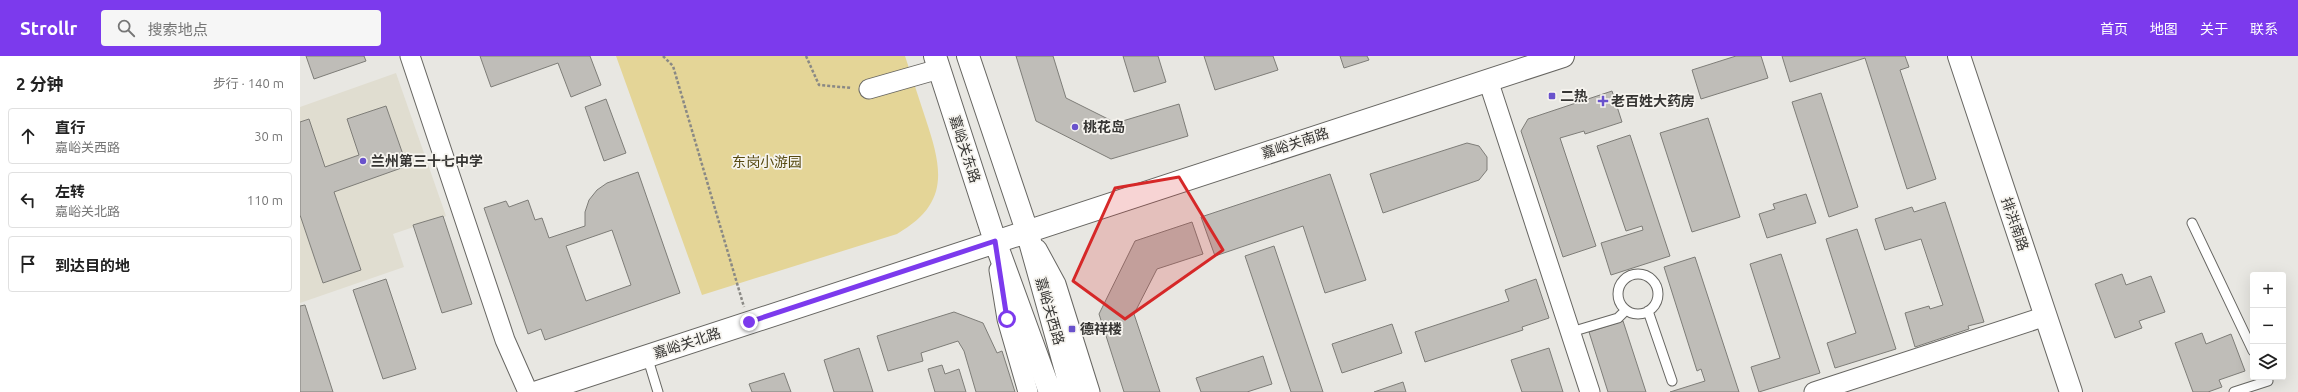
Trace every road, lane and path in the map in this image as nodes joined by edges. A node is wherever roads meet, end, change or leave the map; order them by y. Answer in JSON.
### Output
{"nodes":[{"id":1,"x":410,"y":56,"type":"edge"},
{"id":2,"x":663,"y":56,"type":"edge"},
{"id":3,"x":806,"y":56,"type":"edge"},
{"id":4,"x":968,"y":56,"type":"edge"},
{"id":5,"x":1563,"y":56,"type":"edge"},
{"id":6,"x":1959,"y":56,"type":"edge"},
{"id":7,"x":937,"y":63,"type":"edge"},
{"id":8,"x":1488,"y":80,"type":"junction"},
{"id":9,"x":869,"y":89,"type":"joint"},
{"id":10,"x":2192,"y":223,"type":"dead end"},
{"id":11,"x":1027,"y":231,"type":"junction"},
{"id":12,"x":995,"y":241,"type":"junction"},
{"id":13,"x":1626,"y":310,"type":"junction"},
{"id":14,"x":1648,"y":311,"type":"junction"},
{"id":15,"x":2046,"y":316,"type":"junction"},
{"id":16,"x":749,"y":322,"type":"junction"},
{"id":17,"x":1570,"y":332,"type":"junction"},
{"id":18,"x":2250,"y":345,"type":"edge"},
{"id":19,"x":647,"y":356,"type":"junction"},
{"id":20,"x":2268,"y":380,"type":"edge"},
{"id":21,"x":1672,"y":381,"type":"dead end"},
{"id":22,"x":528,"y":392,"type":"edge"},
{"id":23,"x":538,"y":392,"type":"edge"},
{"id":24,"x":658,"y":392,"type":"edge"},
{"id":25,"x":1028,"y":392,"type":"edge"},
{"id":26,"x":1050,"y":392,"type":"edge"},
{"id":27,"x":1072,"y":392,"type":"edge"},
{"id":28,"x":1090,"y":392,"type":"edge"},
{"id":29,"x":1590,"y":392,"type":"edge"},
{"id":30,"x":1814,"y":392,"type":"edge"},
{"id":31,"x":2071,"y":392,"type":"edge"},
{"id":32,"x":2234,"y":392,"type":"edge"}],
"edges":[{"from":1,"to":22,"type":"street"},
{"from":2,"to":16,"type":"path"},
{"from":3,"to":9,"type":"path"},
{"from":4,"to":11,"type":"main road"},
{"from":5,"to":8,"type":"main road","name":"嘉峪关南路"},
{"from":6,"to":15,"type":"main road","name":"排洪南路"},
{"from":7,"to":9,"type":"street"},
{"from":7,"to":12,"type":"main road","name":"嘉峪关东路"},
{"from":8,"to":11,"type":"main road","name":"嘉峪关南路"},
{"from":8,"to":17,"type":"street"},
{"from":10,"to":18,"type":"lane"},
{"from":11,"to":12,"type":"main road","name":"嘉峪关南路"},
{"from":11,"to":27,"type":"main road","name":"嘉峪关西路"},
{"from":11,"to":28,"type":"street"},
{"from":12,"to":16,"type":"main road","name":"嘉峪关北路"},
{"from":12,"to":25,"type":"street"},
{"from":12,"to":26,"type":"main road","name":"嘉峪关西路"},
{"from":13,"to":14,"type":"lane"},
{"from":13,"to":14,"type":"lane"},
{"from":13,"to":17,"type":"lane"},
{"from":14,"to":21,"type":"lane"},
{"from":15,"to":30,"type":"street"},
{"from":15,"to":31,"type":"main road","name":"排洪南路"},
{"from":16,"to":19,"type":"main road","name":"嘉峪关北路"},
{"from":17,"to":29,"type":"street"},
{"from":19,"to":23,"type":"main road","name":"嘉峪关北路"},
{"from":19,"to":24,"type":"lane"},
{"from":20,"to":32,"type":"lane"}]}
